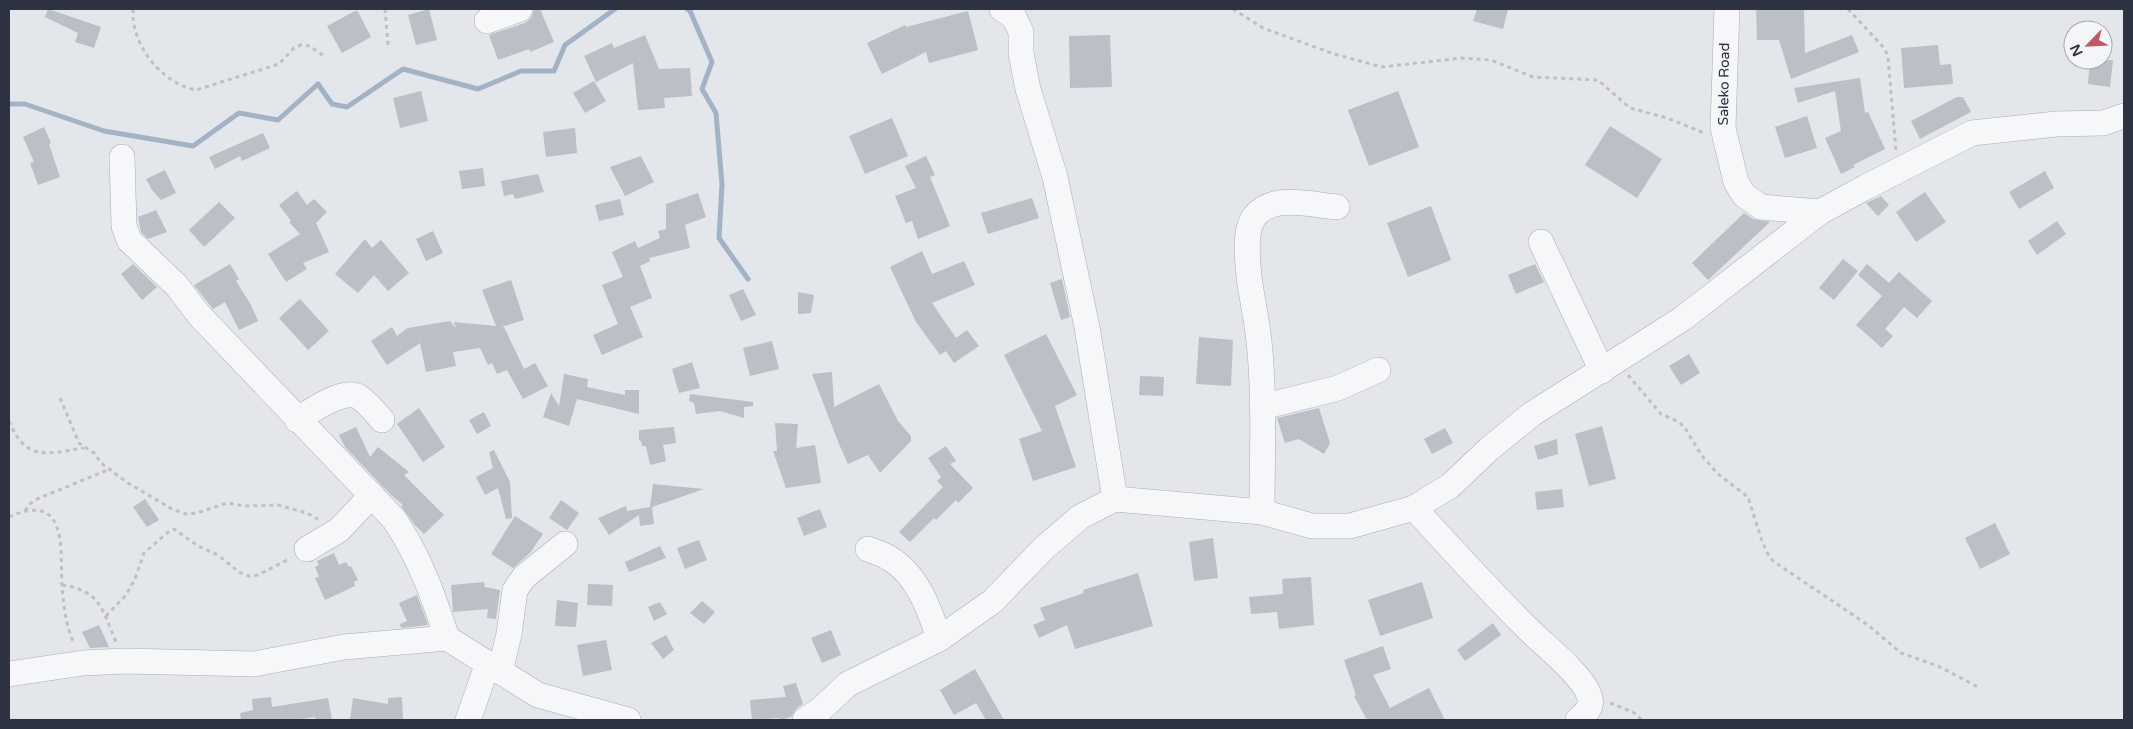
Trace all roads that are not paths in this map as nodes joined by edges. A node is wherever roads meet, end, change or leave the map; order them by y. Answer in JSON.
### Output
{"nodes":[{"id":1,"x":520,"y":9,"type":"edge"},
{"id":2,"x":1002,"y":9,"type":"edge"},
{"id":3,"x":1727,"y":9,"type":"edge"},
{"id":4,"x":487,"y":21,"type":"dead end"},
{"id":5,"x":2124,"y":116,"type":"edge"},
{"id":6,"x":122,"y":157,"type":"dead end"},
{"id":7,"x":1337,"y":207,"type":"dead end"},
{"id":8,"x":1820,"y":212,"type":"junction"},
{"id":9,"x":1540,"y":242,"type":"dead end"},
{"id":10,"x":1609,"y":366,"type":"junction"},
{"id":11,"x":1378,"y":370,"type":"dead end"},
{"id":12,"x":1262,"y":408,"type":"junction"},
{"id":13,"x":297,"y":420,"type":"junction"},
{"id":14,"x":382,"y":420,"type":"dead end"},
{"id":15,"x":372,"y":495,"type":"junction"},
{"id":16,"x":1115,"y":499,"type":"junction"},
{"id":17,"x":1414,"y":508,"type":"junction"},
{"id":18,"x":1262,"y":512,"type":"junction"},
{"id":19,"x":565,"y":544,"type":"dead end"},
{"id":20,"x":307,"y":549,"type":"road end"},
{"id":21,"x":868,"y":549,"type":"dead end"},
{"id":22,"x":447,"y":638,"type":"junction"},
{"id":23,"x":939,"y":639,"type":"junction"},
{"id":24,"x":494,"y":667,"type":"junction"},
{"id":25,"x":9,"y":674,"type":"edge"},
{"id":26,"x":818,"y":717,"type":"edge"},
{"id":27,"x":468,"y":720,"type":"edge"},
{"id":28,"x":628,"y":720,"type":"edge"},
{"id":29,"x":1578,"y":720,"type":"edge"}],
"edges":[{"from":1,"to":4,"type":"street"},
{"from":2,"to":16,"type":"street"},
{"from":3,"to":8,"type":"street","name":"Saleko Road"},
{"from":5,"to":8,"type":"street"},
{"from":6,"to":13,"type":"street"},
{"from":7,"to":12,"type":"street"},
{"from":8,"to":10,"type":"street"},
{"from":9,"to":10,"type":"street"},
{"from":10,"to":17,"type":"street"},
{"from":11,"to":12,"type":"street"},
{"from":12,"to":18,"type":"street"},
{"from":13,"to":14,"type":"street"},
{"from":13,"to":15,"type":"street"},
{"from":15,"to":20,"type":"street"},
{"from":15,"to":22,"type":"street"},
{"from":16,"to":18,"type":"street"},
{"from":16,"to":23,"type":"street"},
{"from":17,"to":18,"type":"street"},
{"from":17,"to":29,"type":"street"},
{"from":19,"to":24,"type":"street"},
{"from":21,"to":23,"type":"street"},
{"from":22,"to":24,"type":"street"},
{"from":22,"to":25,"type":"street"},
{"from":23,"to":26,"type":"street"},
{"from":24,"to":27,"type":"street"},
{"from":24,"to":28,"type":"street"}]}
